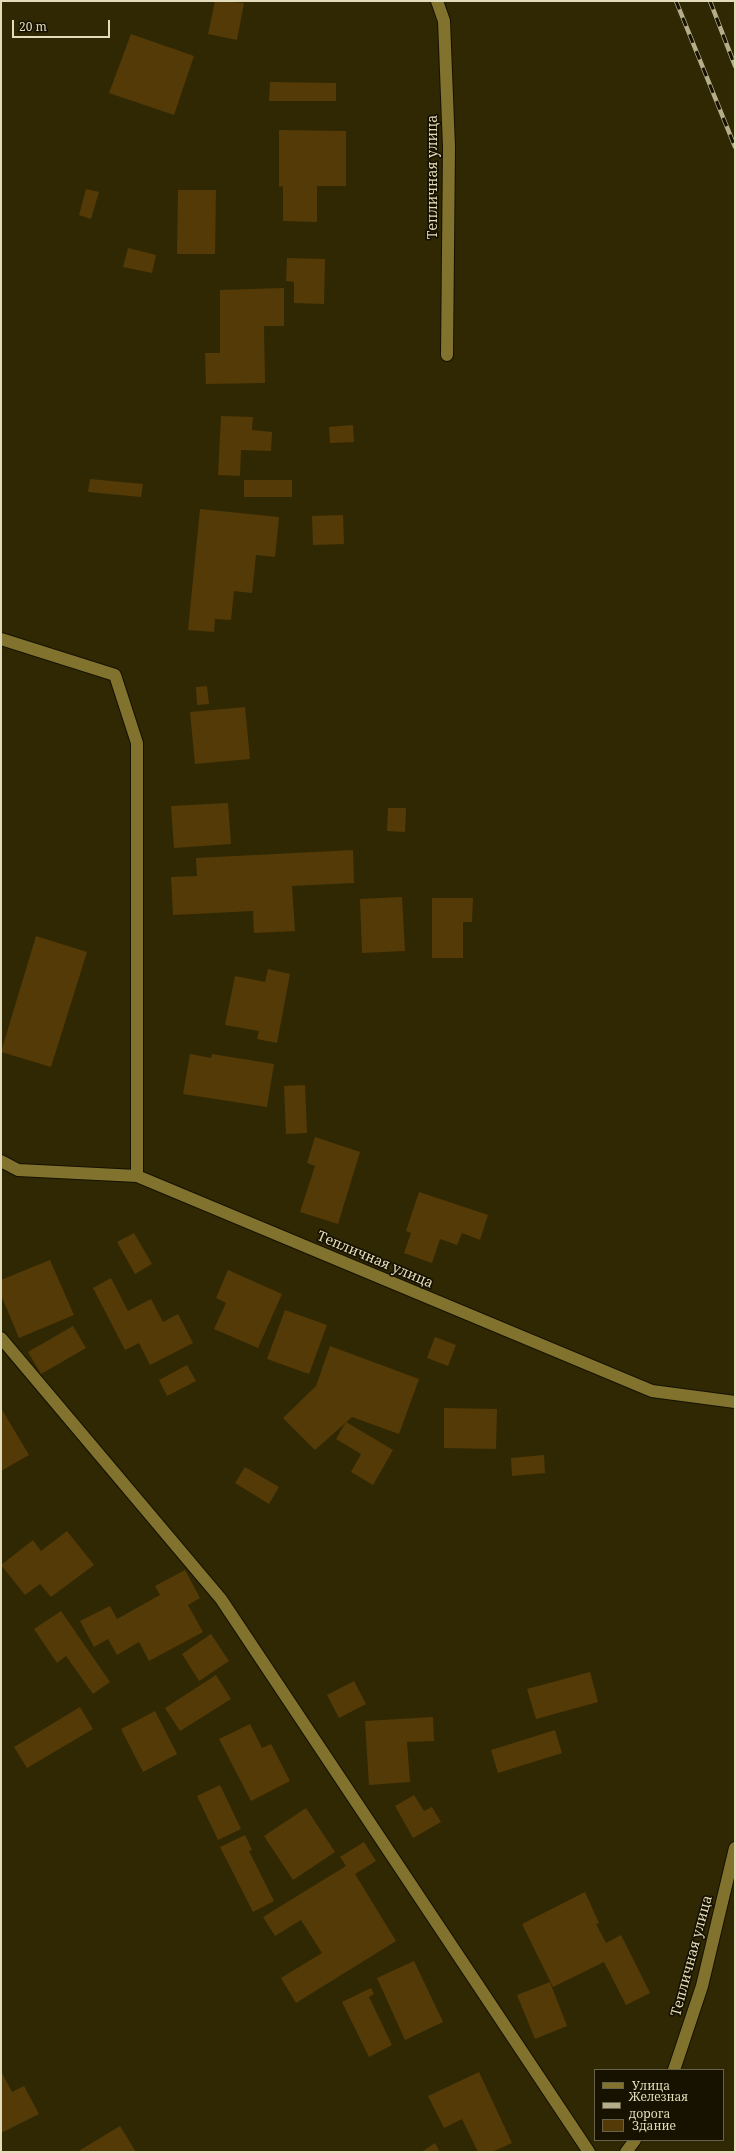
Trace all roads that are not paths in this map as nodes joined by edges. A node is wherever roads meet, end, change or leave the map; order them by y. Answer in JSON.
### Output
{"nodes":[{"id":1,"x":437,"y":1,"type":"edge"},
{"id":2,"x":447,"y":355,"type":"dead end"},
{"id":3,"x":1,"y":639,"type":"edge"},
{"id":4,"x":1,"y":1161,"type":"edge"},
{"id":5,"x":136,"y":1176,"type":"junction"},
{"id":6,"x":1,"y":1338,"type":"edge"},
{"id":7,"x":735,"y":1402,"type":"edge"},
{"id":8,"x":735,"y":1848,"type":"edge"},
{"id":9,"x":674,"y":2069,"type":"edge"},
{"id":10,"x":634,"y":2141,"type":"edge"},
{"id":11,"x":589,"y":2152,"type":"edge"},
{"id":12,"x":626,"y":2152,"type":"edge"}],
"edges":[{"from":1,"to":2,"type":"street","name":"Тепличная улица"},
{"from":3,"to":5,"type":"street"},
{"from":4,"to":5,"type":"street","name":"Тепличная улица"},
{"from":5,"to":7,"type":"street","name":"Тепличная улица"},
{"from":6,"to":11,"type":"street"},
{"from":8,"to":9,"type":"street","name":"Тепличная улица"},
{"from":10,"to":12,"type":"street"}]}
